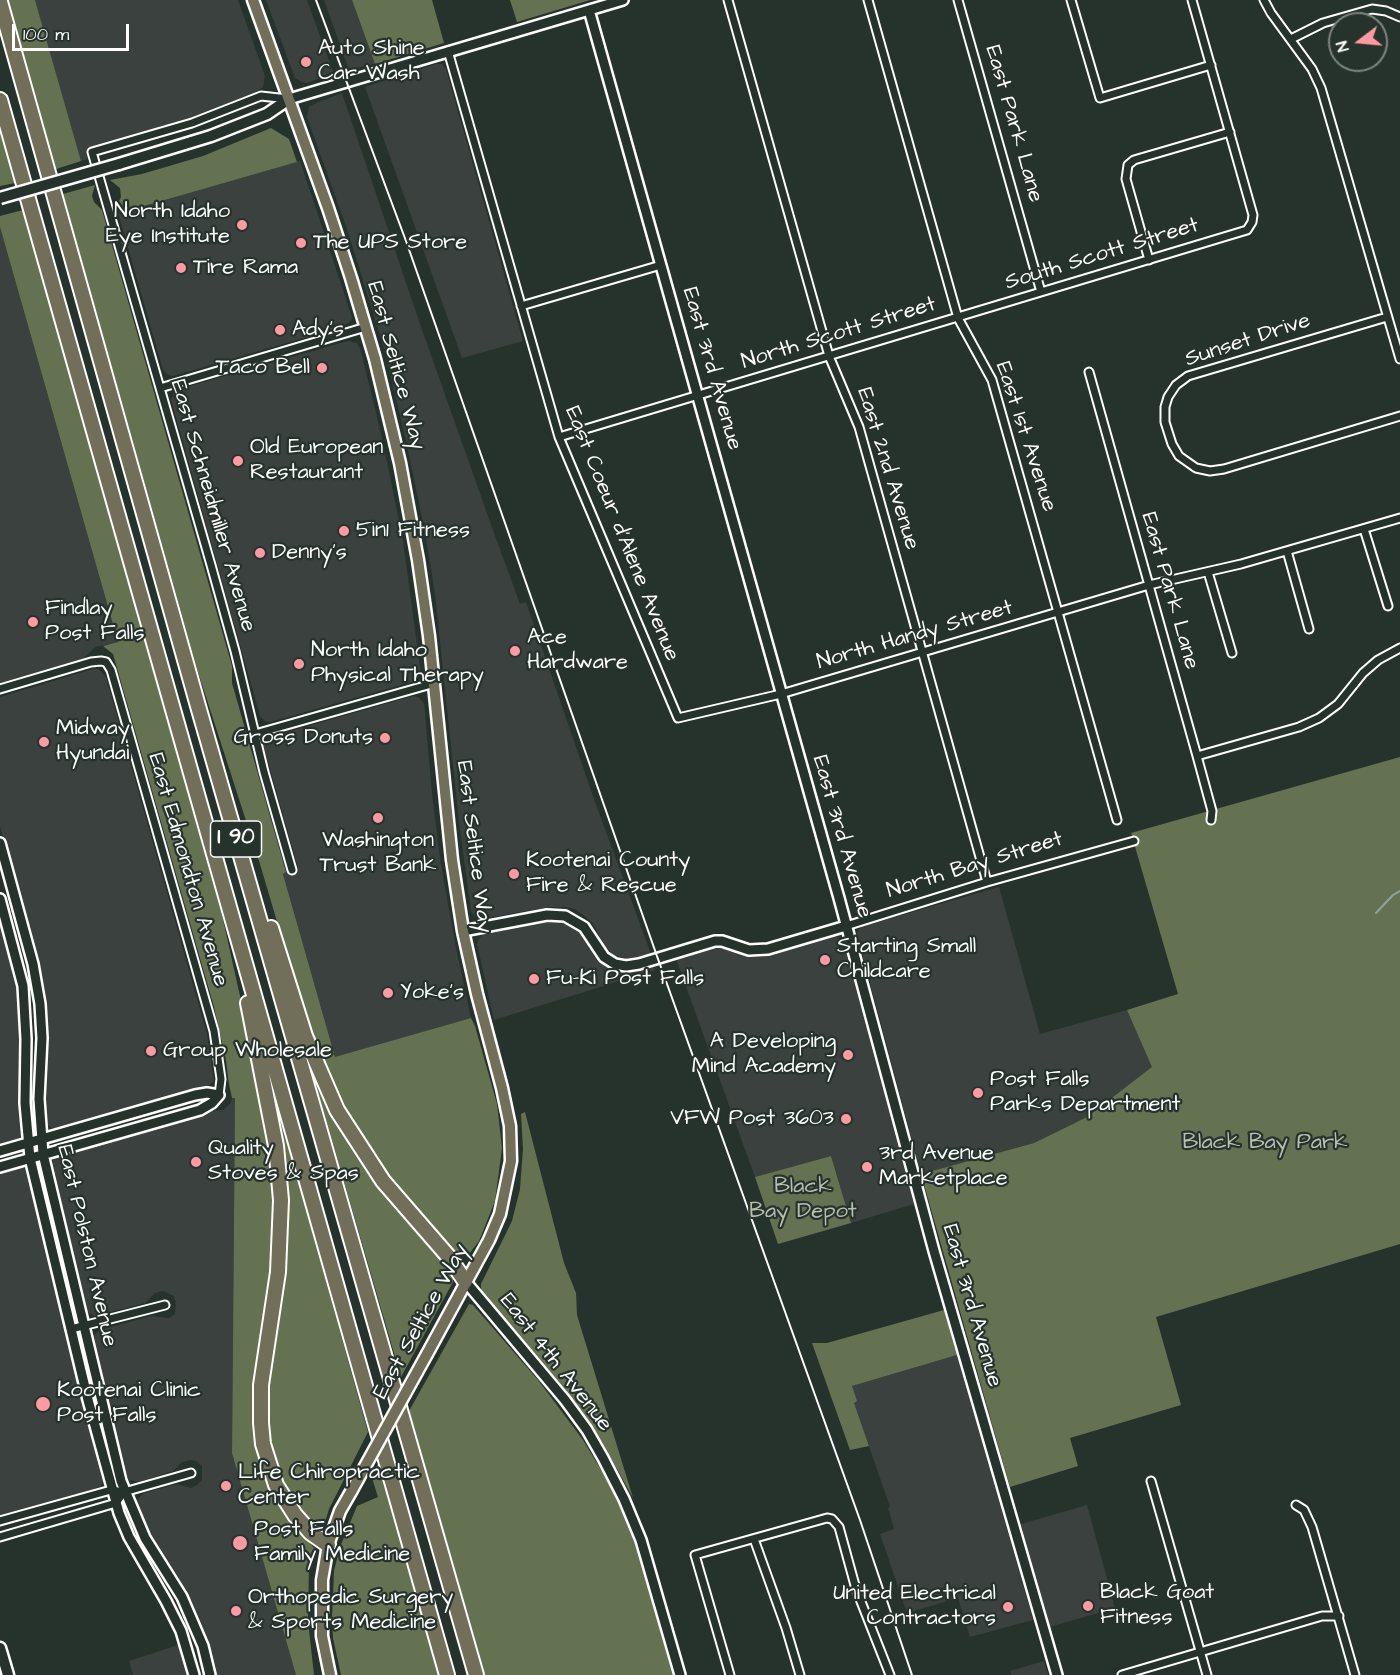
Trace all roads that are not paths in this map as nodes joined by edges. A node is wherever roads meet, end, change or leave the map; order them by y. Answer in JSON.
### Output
{"nodes":[{"id":1,"x":254,"y":0,"type":"edge"},
{"id":2,"x":623,"y":0,"type":"edge"},
{"id":3,"x":728,"y":0,"type":"edge"},
{"id":4,"x":868,"y":0,"type":"edge"},
{"id":5,"x":958,"y":0,"type":"edge"},
{"id":6,"x":1071,"y":0,"type":"edge"},
{"id":7,"x":1192,"y":0,"type":"edge"},
{"id":8,"x":1264,"y":0,"type":"edge"},
{"id":9,"x":0,"y":2,"type":"edge"},
{"id":10,"x":589,"y":10,"type":"junction"},
{"id":11,"x":1400,"y":17,"type":"edge"},
{"id":12,"x":1291,"y":39,"type":"junction"},
{"id":13,"x":448,"y":51,"type":"junction"},
{"id":14,"x":1211,"y":65,"type":"junction"},
{"id":15,"x":289,"y":99,"type":"junction"},
{"id":16,"x":0,"y":100,"type":"edge"},
{"id":17,"x":1230,"y":132,"type":"junction"},
{"id":18,"x":0,"y":198,"type":"edge"},
{"id":19,"x":1149,"y":260,"type":"junction"},
{"id":20,"x":661,"y":265,"type":"junction"},
{"id":21,"x":1041,"y":292,"type":"junction"},
{"id":22,"x":521,"y":306,"type":"junction"},
{"id":23,"x":1387,"y":317,"type":"junction"},
{"id":24,"x":958,"y":318,"type":"junction"},
{"id":25,"x":366,"y":327,"type":"junction"},
{"id":26,"x":829,"y":356,"type":"junction"},
{"id":27,"x":1400,"y":359,"type":"edge"},
{"id":28,"x":1089,"y":372,"type":"dead end"},
{"id":29,"x":160,"y":388,"type":"junction"},
{"id":30,"x":698,"y":395,"type":"junction"},
{"id":31,"x":1400,"y":416,"type":"edge"},
{"id":32,"x":559,"y":437,"type":"junction"},
{"id":33,"x":1400,"y":518,"type":"edge"},
{"id":34,"x":1364,"y":529,"type":"junction"},
{"id":35,"x":1287,"y":551,"type":"junction"},
{"id":36,"x":1208,"y":572,"type":"junction"},
{"id":37,"x":1149,"y":585,"type":"junction"},
{"id":38,"x":1388,"y":606,"type":"dead end"},
{"id":39,"x":1059,"y":612,"type":"junction"},
{"id":40,"x":1309,"y":629,"type":"dead end"},
{"id":41,"x":1399,"y":649,"type":"edge"},
{"id":42,"x":923,"y":652,"type":"junction"},
{"id":43,"x":1232,"y":653,"type":"dead end"},
{"id":44,"x":435,"y":683,"type":"junction"},
{"id":45,"x":0,"y":689,"type":"edge"},
{"id":46,"x":781,"y":694,"type":"junction"},
{"id":47,"x":198,"y":706,"type":"junction"},
{"id":48,"x":255,"y":734,"type":"junction"},
{"id":49,"x":1197,"y":756,"type":"junction"},
{"id":50,"x":1117,"y":820,"type":"dead end"},
{"id":51,"x":1211,"y":820,"type":"dead end"},
{"id":52,"x":1134,"y":841,"type":"dead end"},
{"id":53,"x":0,"y":843,"type":"edge"},
{"id":54,"x":292,"y":870,"type":"dead end"},
{"id":55,"x":987,"y":882,"type":"junction"},
{"id":56,"x":224,"y":889,"type":"junction"},
{"id":57,"x":0,"y":899,"type":"edge"},
{"id":58,"x":846,"y":926,"type":"junction"},
{"id":59,"x":463,"y":931,"type":"junction"},
{"id":60,"x":219,"y":1095,"type":"junction"},
{"id":61,"x":42,"y":1138,"type":"junction"},
{"id":62,"x":28,"y":1142,"type":"junction"},
{"id":63,"x":0,"y":1151,"type":"edge"},
{"id":64,"x":43,"y":1154,"type":"junction"},
{"id":65,"x":30,"y":1158,"type":"junction"},
{"id":66,"x":0,"y":1167,"type":"edge"},
{"id":67,"x":465,"y":1281,"type":"junction"},
{"id":68,"x":165,"y":1305,"type":"dead end"},
{"id":69,"x":83,"y":1325,"type":"junction"},
{"id":70,"x":71,"y":1329,"type":"junction"},
{"id":71,"x":191,"y":1473,"type":"dead end"},
{"id":72,"x":1151,"y":1481,"type":"dead end"},
{"id":73,"x":111,"y":1490,"type":"junction"},
{"id":74,"x":124,"y":1492,"type":"junction"},
{"id":75,"x":116,"y":1503,"type":"junction"},
{"id":76,"x":1296,"y":1505,"type":"dead end"},
{"id":77,"x":0,"y":1521,"type":"edge"},
{"id":78,"x":0,"y":1537,"type":"edge"},
{"id":79,"x":754,"y":1539,"type":"junction"},
{"id":80,"x":328,"y":1545,"type":"junction"},
{"id":81,"x":1339,"y":1616,"type":"junction"},
{"id":82,"x":0,"y":1648,"type":"edge"},
{"id":83,"x":1201,"y":1652,"type":"junction"},
{"id":84,"x":8,"y":1675,"type":"edge"},
{"id":85,"x":194,"y":1675,"type":"edge"},
{"id":86,"x":210,"y":1675,"type":"edge"},
{"id":87,"x":330,"y":1675,"type":"edge"},
{"id":88,"x":447,"y":1675,"type":"edge"},
{"id":89,"x":476,"y":1675,"type":"edge"},
{"id":90,"x":680,"y":1675,"type":"edge"},
{"id":91,"x":730,"y":1675,"type":"edge"},
{"id":92,"x":800,"y":1675,"type":"edge"},
{"id":93,"x":890,"y":1675,"type":"edge"},
{"id":94,"x":1057,"y":1675,"type":"edge"},
{"id":95,"x":1122,"y":1675,"type":"edge"},
{"id":96,"x":1207,"y":1675,"type":"edge"},
{"id":97,"x":1355,"y":1675,"type":"edge"}],
"edges":[{"from":1,"to":15,"type":"main road","name":"East Seltice Way"},
{"from":2,"to":10,"type":"street"},
{"from":3,"to":26,"type":"street","name":"East 2nd Avenue"},
{"from":4,"to":24,"type":"street","name":"East 1st Avenue"},
{"from":5,"to":21,"type":"street","name":"East Park Lane"},
{"from":6,"to":14,"type":"street"},
{"from":7,"to":14,"type":"street"},
{"from":8,"to":12,"type":"street"},
{"from":9,"to":47,"type":"highway","number":"I 90"},
{"from":10,"to":13,"type":"street"},
{"from":10,"to":20,"type":"street","name":"East 3rd Avenue"},
{"from":11,"to":12,"type":"street"},
{"from":12,"to":23,"type":"street"},
{"from":13,"to":15,"type":"street"},
{"from":13,"to":22,"type":"street","name":"East Coeur d'Alene Avenue"},
{"from":14,"to":17,"type":"street"},
{"from":15,"to":18,"type":"main road","bridge":true},
{"from":15,"to":25,"type":"main road","name":"East Seltice Way"},
{"from":15,"to":29,"type":"street","name":"East Schneidmiller Avenue"},
{"from":16,"to":56,"type":"highway","number":"I 90"},
{"from":17,"to":19,"type":"street","name":"South Scott Street"},
{"from":17,"to":19,"type":"street"},
{"from":19,"to":21,"type":"street","name":"South Scott Street"},
{"from":20,"to":22,"type":"street"},
{"from":20,"to":30,"type":"street","name":"East 3rd Avenue"},
{"from":21,"to":24,"type":"street","name":"South Scott Street"},
{"from":22,"to":32,"type":"street","name":"East Coeur d'Alene Avenue"},
{"from":23,"to":27,"type":"street"},
{"from":23,"to":31,"type":"street","name":"Sunset Drive"},
{"from":24,"to":26,"type":"street","name":"North Scott Street"},
{"from":24,"to":39,"type":"street","name":"East 1st Avenue"},
{"from":25,"to":29,"type":"street"},
{"from":25,"to":44,"type":"main road","name":"East Seltice Way"},
{"from":26,"to":30,"type":"street","name":"North Scott Street"},
{"from":26,"to":42,"type":"street","name":"East 2nd Avenue"},
{"from":28,"to":37,"type":"street","name":"East Park Lane"},
{"from":29,"to":48,"type":"street","name":"East Schneidmiller Avenue"},
{"from":30,"to":32,"type":"street","name":"North Scott Street"},
{"from":30,"to":46,"type":"street","name":"East 3rd Avenue"},
{"from":32,"to":46,"type":"street","name":"East Coeur d'Alene Avenue"},
{"from":33,"to":34,"type":"street","name":"North Handy Street"},
{"from":34,"to":35,"type":"street","name":"North Handy Street"},
{"from":34,"to":38,"type":"street"},
{"from":35,"to":36,"type":"street","name":"North Handy Street"},
{"from":35,"to":40,"type":"street"},
{"from":36,"to":37,"type":"street","name":"North Handy Street"},
{"from":36,"to":43,"type":"street"},
{"from":37,"to":39,"type":"street","name":"North Handy Street"},
{"from":37,"to":49,"type":"street","name":"East Park Lane"},
{"from":39,"to":42,"type":"street","name":"North Handy Street"},
{"from":39,"to":50,"type":"street","name":"East 1st Avenue"},
{"from":41,"to":49,"type":"street"},
{"from":42,"to":46,"type":"street","name":"North Handy Street"},
{"from":42,"to":55,"type":"street","name":"East 2nd Avenue"},
{"from":44,"to":48,"type":"street"},
{"from":44,"to":59,"type":"main road","name":"East Seltice Way"},
{"from":45,"to":60,"type":"street","name":"East Edmondton Avenue"},
{"from":46,"to":58,"type":"street","name":"East 3rd Avenue"},
{"from":47,"to":67,"type":"highway"},
{"from":47,"to":89,"type":"highway","number":"I 90"},
{"from":48,"to":54,"type":"street","name":"East Schneidmiller Avenue"},
{"from":49,"to":51,"type":"street","name":"East Park Lane"},
{"from":52,"to":55,"type":"street","name":"North Bay Street"},
{"from":53,"to":61,"type":"street","name":"East Polston Avenue"},
{"from":55,"to":58,"type":"street","name":"North Bay Street"},
{"from":56,"to":80,"type":"highway"},
{"from":56,"to":88,"type":"highway","number":"I 90"},
{"from":57,"to":62,"type":"street","name":"East Polston Avenue"},
{"from":58,"to":59,"type":"street","name":"North Bay Street"},
{"from":58,"to":94,"type":"street","name":"East 3rd Avenue"},
{"from":59,"to":67,"type":"main road","name":"East Seltice Way"},
{"from":60,"to":61,"type":"street"},
{"from":60,"to":64,"type":"street"},
{"from":61,"to":62,"type":"street"},
{"from":61,"to":64,"type":"street","name":"East Polston Avenue"},
{"from":62,"to":63,"type":"street"},
{"from":62,"to":65,"type":"street","name":"East Polston Avenue"},
{"from":64,"to":65,"type":"street"},
{"from":64,"to":69,"type":"street","name":"East Polston Avenue"},
{"from":65,"to":66,"type":"street"},
{"from":65,"to":70,"type":"street","name":"East Polston Avenue"},
{"from":67,"to":80,"type":"main road","name":"East Seltice Way","bridge":true},
{"from":67,"to":90,"type":"street","name":"East 4th Avenue"},
{"from":68,"to":69,"type":"street"},
{"from":69,"to":70,"type":"street"},
{"from":69,"to":74,"type":"street","name":"East Polston Avenue"},
{"from":70,"to":73,"type":"street","name":"East Polston Avenue"},
{"from":71,"to":74,"type":"street"},
{"from":72,"to":83,"type":"street"},
{"from":73,"to":74,"type":"street"},
{"from":73,"to":75,"type":"street","name":"East Polston Avenue"},
{"from":73,"to":77,"type":"street"},
{"from":74,"to":75,"type":"street"},
{"from":74,"to":86,"type":"street","name":"East Polston Avenue"},
{"from":75,"to":78,"type":"street"},
{"from":75,"to":85,"type":"street","name":"East Polston Avenue"},
{"from":76,"to":81,"type":"street"},
{"from":79,"to":91,"type":"street"},
{"from":79,"to":92,"type":"street"},
{"from":79,"to":93,"type":"street"},
{"from":80,"to":87,"type":"main road","name":"East Seltice Way"},
{"from":81,"to":83,"type":"street"},
{"from":81,"to":97,"type":"street"},
{"from":82,"to":84,"type":"main road"},
{"from":83,"to":95,"type":"street"},
{"from":83,"to":96,"type":"street"}]}
